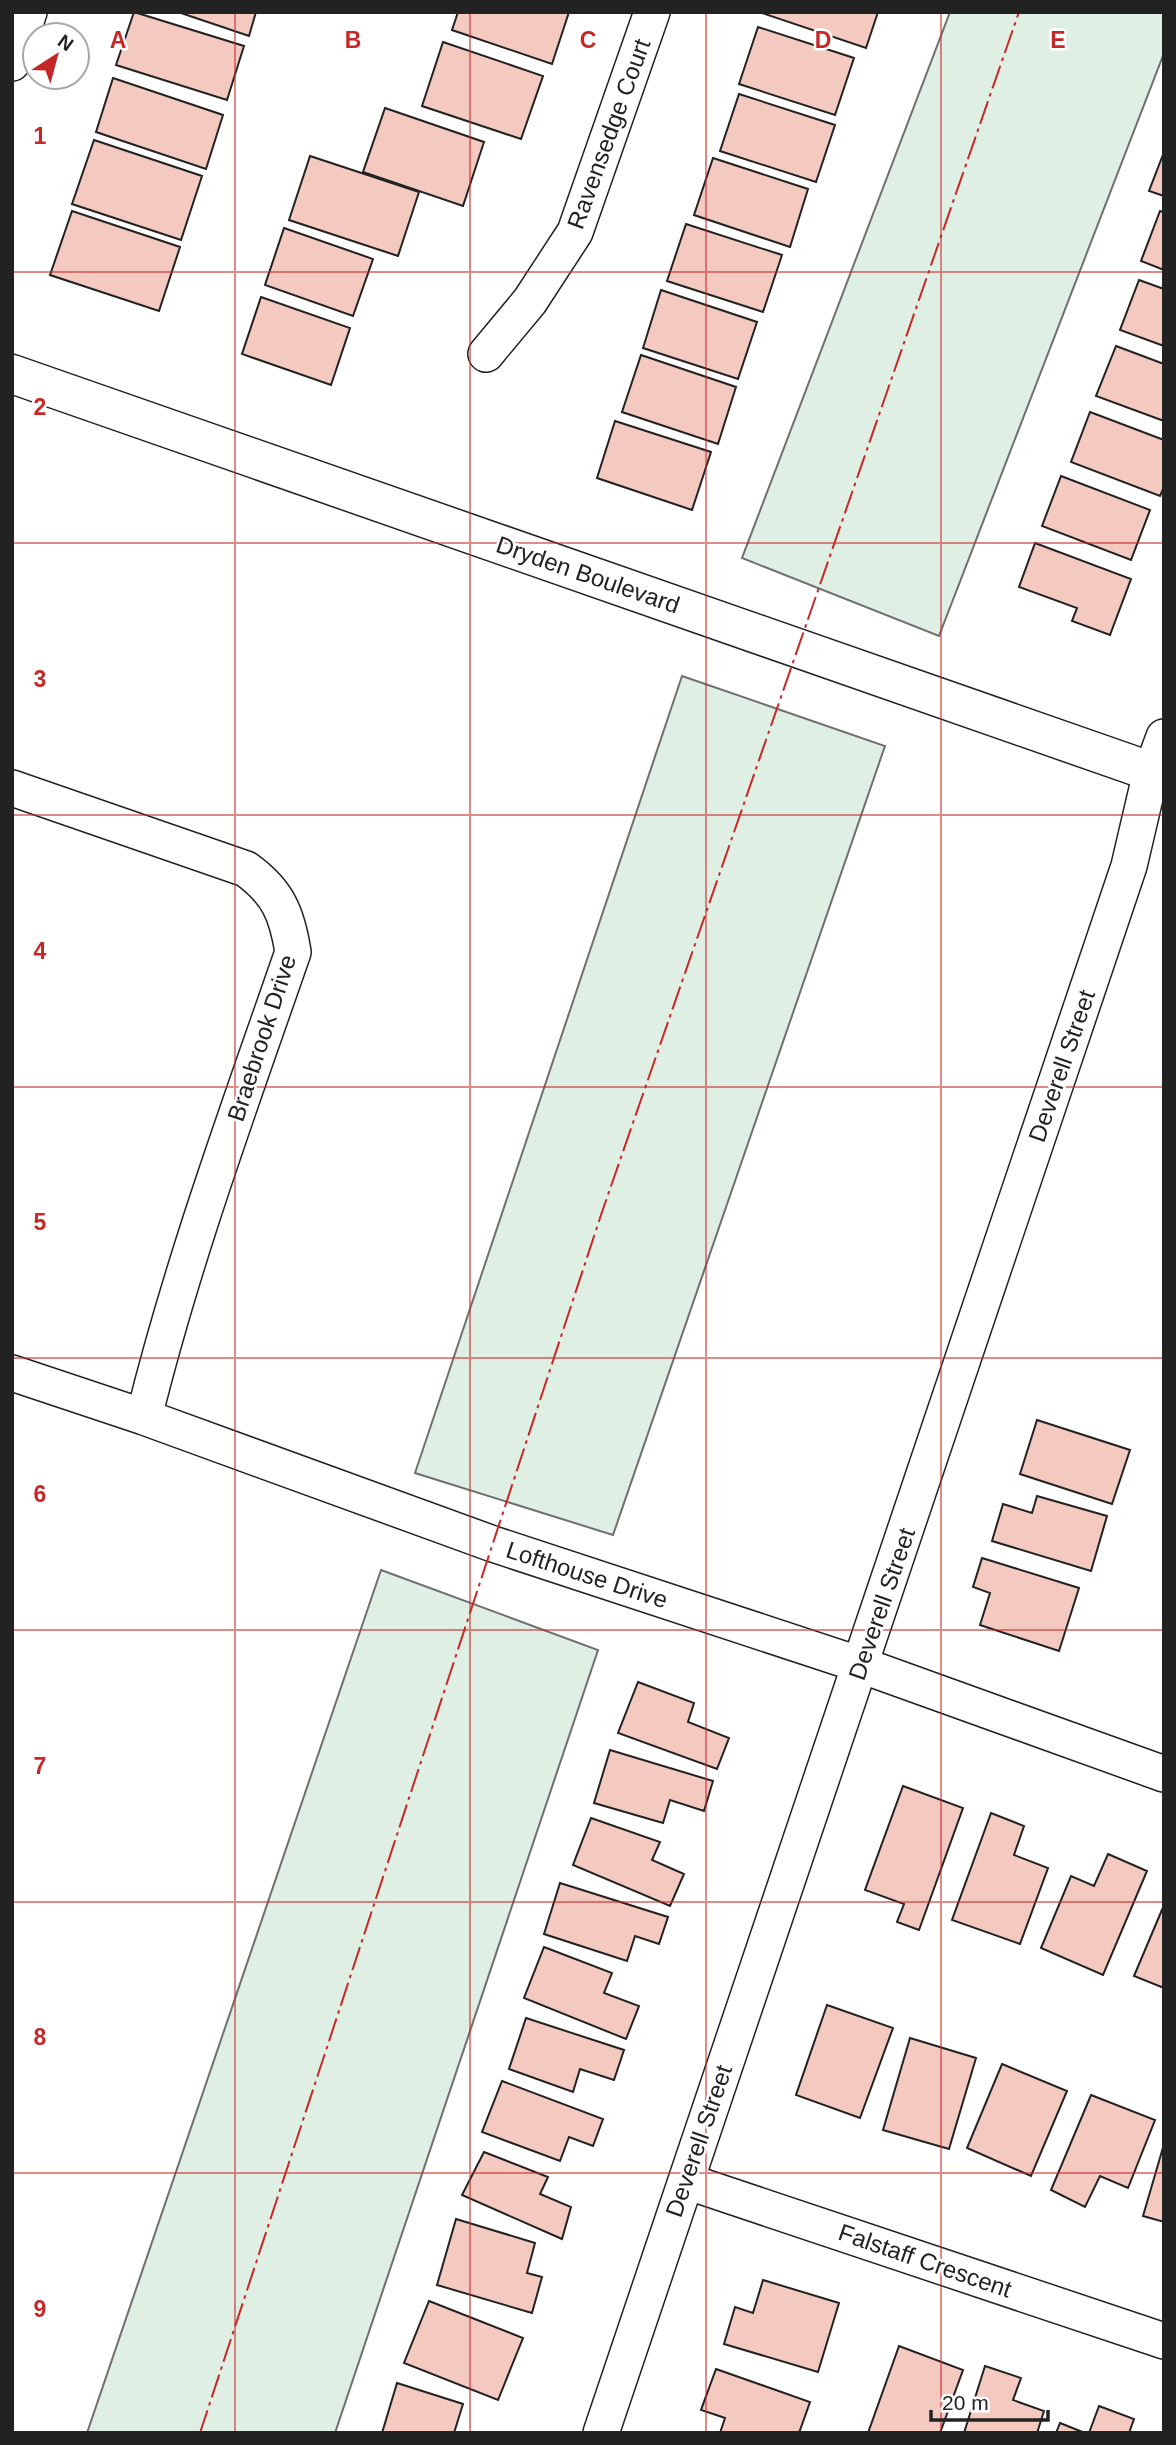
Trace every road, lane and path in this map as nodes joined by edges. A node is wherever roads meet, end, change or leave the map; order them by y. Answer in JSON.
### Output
{"nodes":[{"id":1,"x":652,"y":12,"type":"edge"},
{"id":2,"x":22,"y":19,"type":"edge"},
{"id":3,"x":12,"y":64,"type":"edge"},
{"id":4,"x":486,"y":354,"type":"dead end"},
{"id":5,"x":12,"y":374,"type":"edge"},
{"id":6,"x":1159,"y":762,"type":"edge"},
{"id":7,"x":12,"y":788,"type":"edge"},
{"id":8,"x":12,"y":1373,"type":"edge"},
{"id":9,"x":145,"y":1417,"type":"junction"},
{"id":10,"x":861,"y":1665,"type":"junction"},
{"id":11,"x":1164,"y":1774,"type":"edge"},
{"id":12,"x":686,"y":2181,"type":"junction"},
{"id":13,"x":1164,"y":2341,"type":"edge"},
{"id":14,"x":601,"y":2433,"type":"edge"}],
"edges":[{"from":1,"to":4,"type":"street","name":"Ravensedge Court"},
{"from":2,"to":3,"type":"street"},
{"from":5,"to":6,"type":"street","name":"Dryden Boulevard"},
{"from":6,"to":10,"type":"street","name":"Deverell Street"},
{"from":7,"to":9,"type":"street","name":"Braebrook Drive"},
{"from":8,"to":9,"type":"street","name":"Lofthouse Drive"},
{"from":9,"to":10,"type":"street","name":"Lofthouse Drive"},
{"from":10,"to":11,"type":"street","name":"Lofthouse Drive"},
{"from":10,"to":12,"type":"street","name":"Deverell Street"},
{"from":12,"to":13,"type":"street","name":"Falstaff Crescent"},
{"from":12,"to":14,"type":"street","name":"Deverell Street"}]}
